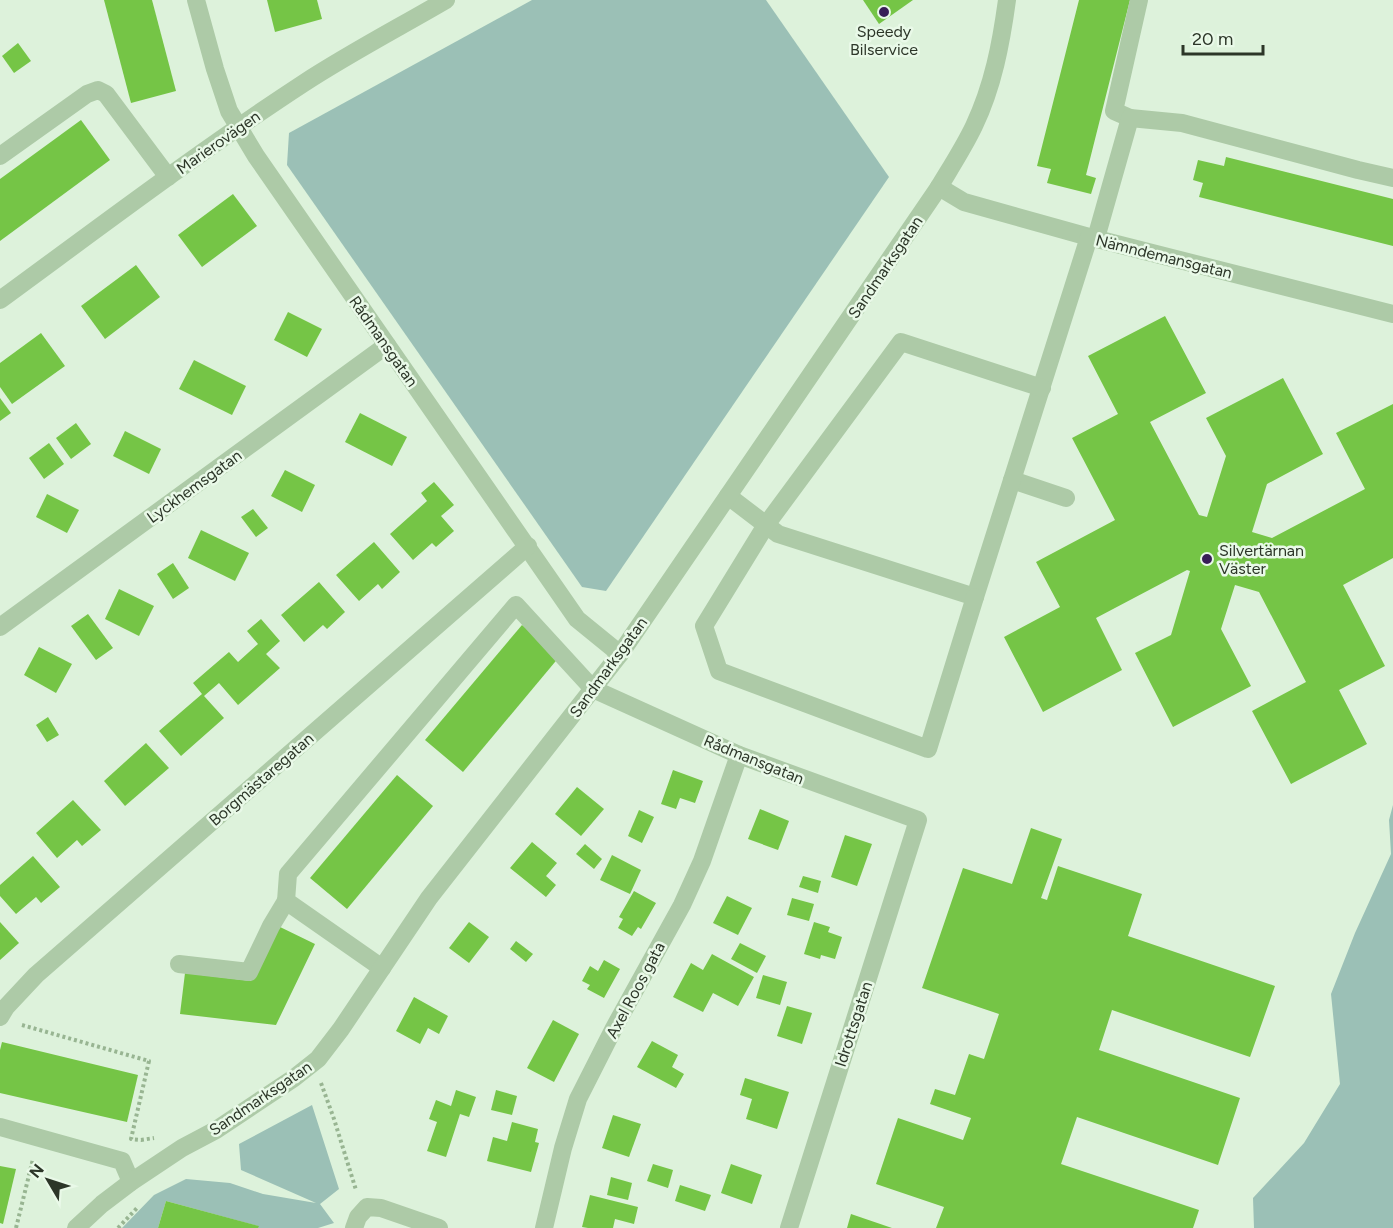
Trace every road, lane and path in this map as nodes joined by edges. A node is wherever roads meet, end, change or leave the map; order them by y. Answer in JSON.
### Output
{"nodes":[{"id":1,"x":196,"y":0,"type":"edge"},
{"id":2,"x":446,"y":0,"type":"edge"},
{"id":3,"x":1007,"y":0,"type":"edge"},
{"id":4,"x":1138,"y":0,"type":"edge"},
{"id":5,"x":1130,"y":118,"type":"junction"},
{"id":6,"x":238,"y":127,"type":"junction"},
{"id":7,"x":0,"y":156,"type":"edge"},
{"id":8,"x":168,"y":177,"type":"junction"},
{"id":9,"x":1393,"y":178,"type":"edge"},
{"id":10,"x":939,"y":187,"type":"junction"},
{"id":11,"x":1092,"y":238,"type":"junction"},
{"id":12,"x":0,"y":300,"type":"edge"},
{"id":13,"x":1393,"y":314,"type":"edge"},
{"id":14,"x":387,"y":345,"type":"junction"},
{"id":15,"x":1042,"y":388,"type":"junction"},
{"id":16,"x":1012,"y":480,"type":"junction"},
{"id":17,"x":728,"y":496,"type":"junction"},
{"id":18,"x":1066,"y":498,"type":"dead end"},
{"id":19,"x":766,"y":525,"type":"junction"},
{"id":20,"x":528,"y":546,"type":"junction"},
{"id":21,"x":975,"y":597,"type":"junction"},
{"id":22,"x":0,"y":627,"type":"edge"},
{"id":23,"x":620,"y":654,"type":"junction"},
{"id":24,"x":593,"y":689,"type":"junction"},
{"id":25,"x":739,"y":755,"type":"junction"},
{"id":26,"x":918,"y":820,"type":"joint"},
{"id":27,"x":286,"y":901,"type":"junction"},
{"id":28,"x":179,"y":964,"type":"dead end"},
{"id":29,"x":382,"y":968,"type":"junction"},
{"id":30,"x":6,"y":1019,"type":"edge"},
{"id":31,"x":321,"y":1081,"type":"dead end"},
{"id":32,"x":0,"y":1127,"type":"edge"},
{"id":33,"x":161,"y":1133,"type":"dead end"},
{"id":34,"x":33,"y":1159,"type":"dead end"},
{"id":35,"x":131,"y":1182,"type":"junction"},
{"id":36,"x":358,"y":1194,"type":"dead end"},
{"id":37,"x":16,"y":1228,"type":"edge"},
{"id":38,"x":76,"y":1228,"type":"edge"},
{"id":39,"x":354,"y":1228,"type":"edge"},
{"id":40,"x":439,"y":1228,"type":"edge"},
{"id":41,"x":544,"y":1228,"type":"edge"},
{"id":42,"x":789,"y":1228,"type":"edge"}],
"edges":[{"from":1,"to":6,"type":"street","name":"Rådmansgatan"},
{"from":2,"to":6,"type":"street","name":"Marierovägen"},
{"from":3,"to":10,"type":"street","name":"Sandmarksgatan"},
{"from":4,"to":5,"type":"street"},
{"from":5,"to":9,"type":"street"},
{"from":5,"to":11,"type":"street"},
{"from":6,"to":8,"type":"street","name":"Marierovägen"},
{"from":6,"to":14,"type":"street","name":"Rådmansgatan"},
{"from":7,"to":8,"type":"street"},
{"from":8,"to":12,"type":"street","name":"Marierovägen"},
{"from":10,"to":11,"type":"street","name":"Nämndemansgatan"},
{"from":10,"to":17,"type":"street","name":"Sandmarksgatan"},
{"from":11,"to":13,"type":"street","name":"Nämndemansgatan"},
{"from":11,"to":15,"type":"street"},
{"from":14,"to":20,"type":"street","name":"Rådmansgatan"},
{"from":14,"to":22,"type":"street","name":"Lyckhemsgatan"},
{"from":15,"to":16,"type":"street"},
{"from":15,"to":19,"type":"street"},
{"from":16,"to":18,"type":"street"},
{"from":16,"to":21,"type":"street"},
{"from":17,"to":19,"type":"street"},
{"from":17,"to":23,"type":"street","name":"Sandmarksgatan"},
{"from":19,"to":21,"type":"street"},
{"from":19,"to":21,"type":"street"},
{"from":20,"to":23,"type":"street","name":"Rådmansgatan"},
{"from":20,"to":30,"type":"street","name":"Borgmästaregatan"},
{"from":23,"to":24,"type":"street","name":"Sandmarksgatan"},
{"from":24,"to":25,"type":"street","name":"Rådmansgatan"},
{"from":24,"to":27,"type":"street"},
{"from":24,"to":29,"type":"street","name":"Sandmarksgatan"},
{"from":25,"to":26,"type":"street","name":"Rådmansgatan"},
{"from":25,"to":41,"type":"street","name":"Axel Roos gata"},
{"from":26,"to":42,"type":"street","name":"Idrottsgatan"},
{"from":27,"to":28,"type":"street"},
{"from":27,"to":29,"type":"street"},
{"from":29,"to":35,"type":"street","name":"Sandmarksgatan"},
{"from":30,"to":33,"type":"path"},
{"from":31,"to":36,"type":"path"},
{"from":32,"to":35,"type":"street"},
{"from":34,"to":37,"type":"path"},
{"from":35,"to":38,"type":"street","name":"Sandmarksgatan"},
{"from":39,"to":40,"type":"street"}]}
